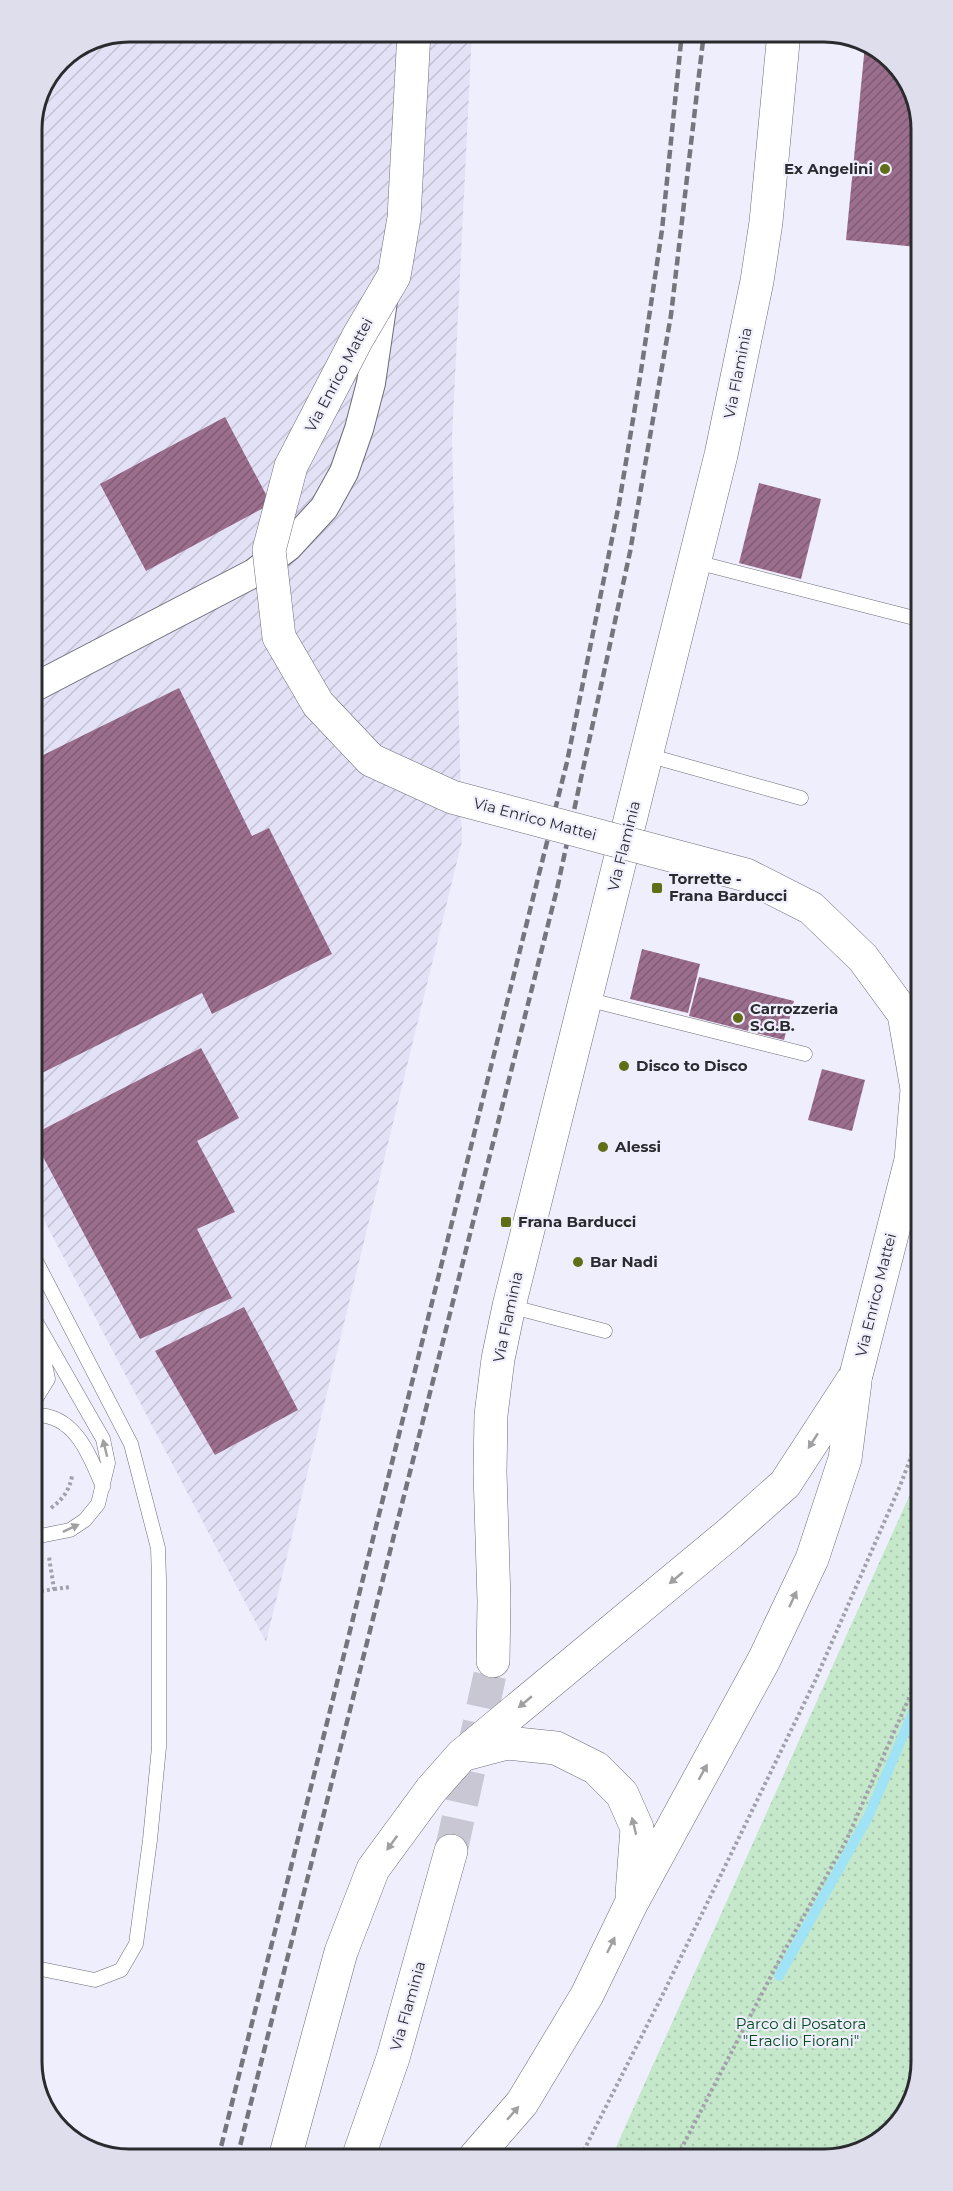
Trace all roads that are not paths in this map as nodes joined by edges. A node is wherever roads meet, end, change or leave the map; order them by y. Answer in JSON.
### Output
{"nodes":[{"id":1,"x":399,"y":42,"type":"edge"},
{"id":2,"x":413,"y":42,"type":"edge"},
{"id":3,"x":783,"y":42,"type":"edge"},
{"id":4,"x":696,"y":562,"type":"junction"},
{"id":5,"x":911,"y":618,"type":"edge"},
{"id":6,"x":42,"y":683,"type":"edge"},
{"id":7,"x":647,"y":755,"type":"junction"},
{"id":8,"x":801,"y":798,"type":"dead end"},
{"id":9,"x":586,"y":999,"type":"junction"},
{"id":10,"x":805,"y":1054,"type":"dead end"},
{"id":11,"x":911,"y":1054,"type":"edge"},
{"id":12,"x":911,"y":1160,"type":"edge"},
{"id":13,"x":42,"y":1272,"type":"edge"},
{"id":14,"x":509,"y":1306,"type":"junction"},
{"id":15,"x":605,"y":1331,"type":"dead end"},
{"id":16,"x":42,"y":1332,"type":"edge"},
{"id":17,"x":42,"y":1352,"type":"edge"},
{"id":18,"x":856,"y":1375,"type":"junction"},
{"id":19,"x":42,"y":1389,"type":"edge"},
{"id":20,"x":42,"y":1415,"type":"edge"},
{"id":21,"x":102,"y":1487,"type":"junction"},
{"id":22,"x":42,"y":1536,"type":"edge"},
{"id":23,"x":493,"y":1661,"type":"tunnel mouth"},
{"id":24,"x":462,"y":1755,"type":"junction"},
{"id":25,"x":451,"y":1851,"type":"tunnel mouth"},
{"id":26,"x":631,"y":1904,"type":"junction"},
{"id":27,"x":42,"y":1969,"type":"edge"},
{"id":28,"x":287,"y":2149,"type":"edge"},
{"id":29,"x":361,"y":2149,"type":"edge"},
{"id":30,"x":482,"y":2149,"type":"edge"}],
"edges":[{"from":1,"to":6,"type":"street","name":"Via Enrico Mattei"},
{"from":2,"to":11,"type":"main road","name":"Via Enrico Mattei","bridge":true},
{"from":3,"to":4,"type":"main road","name":"Via Flaminia"},
{"from":4,"to":5,"type":"lane"},
{"from":4,"to":7,"type":"main road","name":"Via Flaminia"},
{"from":7,"to":8,"type":"lane"},
{"from":7,"to":9,"type":"main road","name":"Via Flaminia"},
{"from":9,"to":10,"type":"lane"},
{"from":9,"to":14,"type":"main road","name":"Via Flaminia"},
{"from":12,"to":18,"type":"main road","name":"Via Enrico Mattei","bridge":true},
{"from":13,"to":27,"type":"lane"},
{"from":14,"to":15,"type":"lane"},
{"from":14,"to":23,"type":"main road","name":"Via Flaminia"},
{"from":21,"to":16,"type":"lane","one_way":true},
{"from":17,"to":19,"type":"lane"},
{"from":18,"to":24,"type":"main road","one_way":true},
{"from":26,"to":18,"type":"main road","one_way":true},
{"from":20,"to":21,"type":"lane"},
{"from":22,"to":21,"type":"lane","one_way":true},
{"from":26,"to":24,"type":"main road","one_way":true},
{"from":24,"to":28,"type":"main road","one_way":true},
{"from":25,"to":29,"type":"main road","name":"Via Flaminia"},
{"from":30,"to":26,"type":"main road","one_way":true}]}
